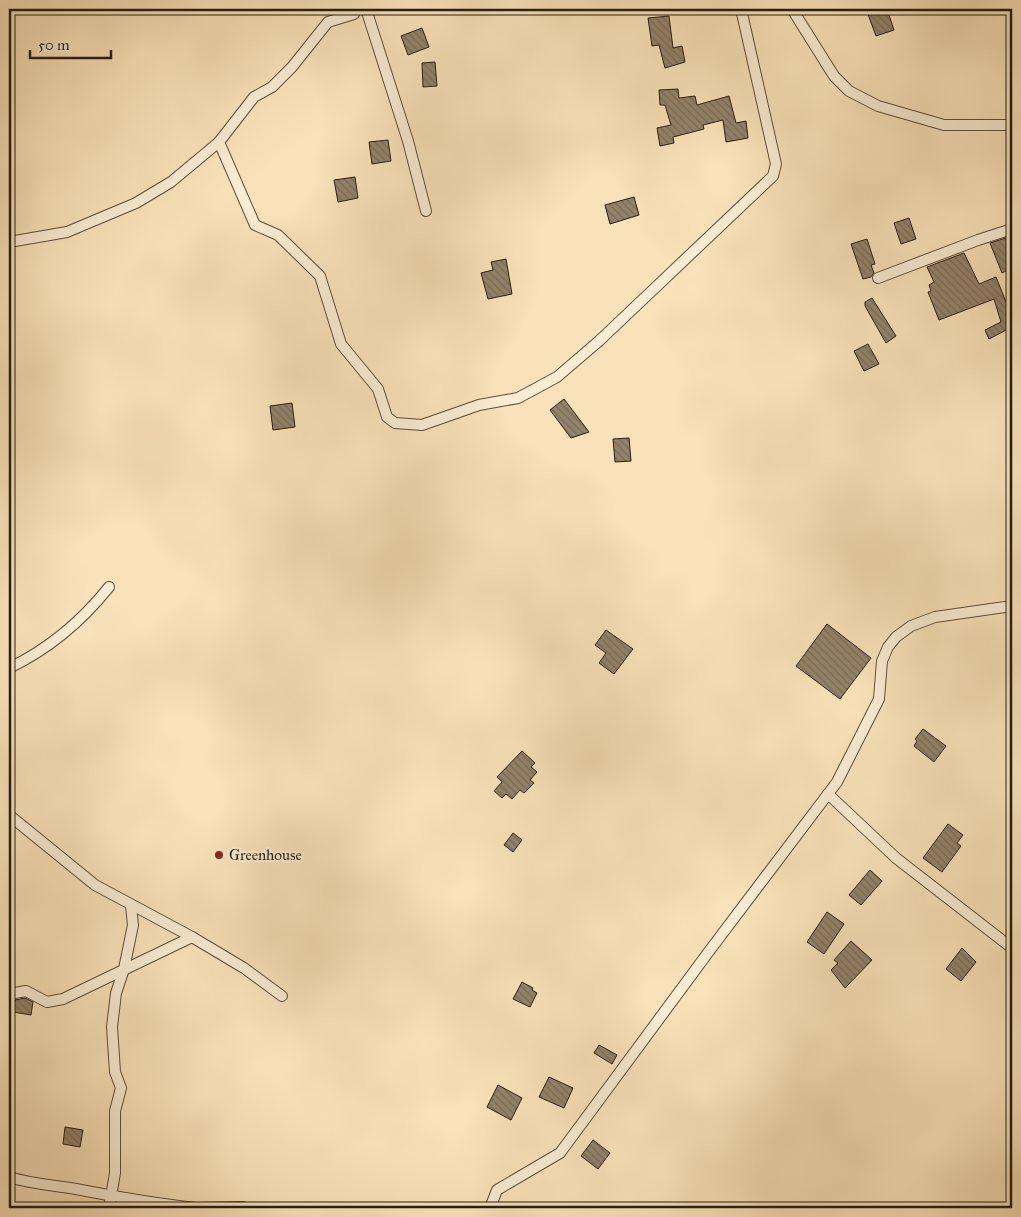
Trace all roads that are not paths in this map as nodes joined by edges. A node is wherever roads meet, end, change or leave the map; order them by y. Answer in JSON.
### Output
{"nodes":[{"id":1,"x":356,"y":9,"type":"edge"},
{"id":2,"x":366,"y":9,"type":"edge"},
{"id":3,"x":742,"y":9,"type":"edge"},
{"id":4,"x":792,"y":9,"type":"edge"},
{"id":5,"x":1012,"y":125,"type":"edge"},
{"id":6,"x":219,"y":142,"type":"junction"},
{"id":7,"x":426,"y":210,"type":"dead end"},
{"id":8,"x":1012,"y":229,"type":"edge"},
{"id":9,"x":9,"y":242,"type":"edge"},
{"id":10,"x":878,"y":278,"type":"dead end"},
{"id":11,"x":108,"y":587,"type":"dead end"},
{"id":12,"x":1012,"y":606,"type":"edge"},
{"id":13,"x":9,"y":668,"type":"edge"},
{"id":14,"x":828,"y":794,"type":"junction"},
{"id":15,"x":9,"y":815,"type":"edge"},
{"id":16,"x":131,"y":906,"type":"junction"},
{"id":17,"x":192,"y":937,"type":"junction"},
{"id":18,"x":1012,"y":948,"type":"edge"},
{"id":19,"x":124,"y":970,"type":"junction"},
{"id":20,"x":9,"y":994,"type":"edge"},
{"id":21,"x":282,"y":996,"type":"dead end"},
{"id":22,"x":9,"y":1177,"type":"edge"},
{"id":23,"x":111,"y":1197,"type":"junction"},
{"id":24,"x":109,"y":1208,"type":"edge"},
{"id":25,"x":198,"y":1208,"type":"edge"},
{"id":26,"x":243,"y":1208,"type":"edge"},
{"id":27,"x":490,"y":1208,"type":"edge"}],
"edges":[{"from":1,"to":6,"type":"street"},
{"from":2,"to":7,"type":"street"},
{"from":3,"to":6,"type":"street"},
{"from":4,"to":5,"type":"street"},
{"from":6,"to":9,"type":"street"},
{"from":8,"to":10,"type":"street"},
{"from":11,"to":13,"type":"street"},
{"from":12,"to":14,"type":"street"},
{"from":14,"to":18,"type":"street"},
{"from":14,"to":27,"type":"street"},
{"from":15,"to":16,"type":"street"},
{"from":16,"to":17,"type":"street"},
{"from":16,"to":19,"type":"street"},
{"from":17,"to":19,"type":"street"},
{"from":17,"to":21,"type":"street"},
{"from":19,"to":20,"type":"street"},
{"from":19,"to":23,"type":"street"},
{"from":22,"to":23,"type":"street"},
{"from":23,"to":24,"type":"street"},
{"from":23,"to":25,"type":"street"},
{"from":25,"to":26,"type":"street"}]}
